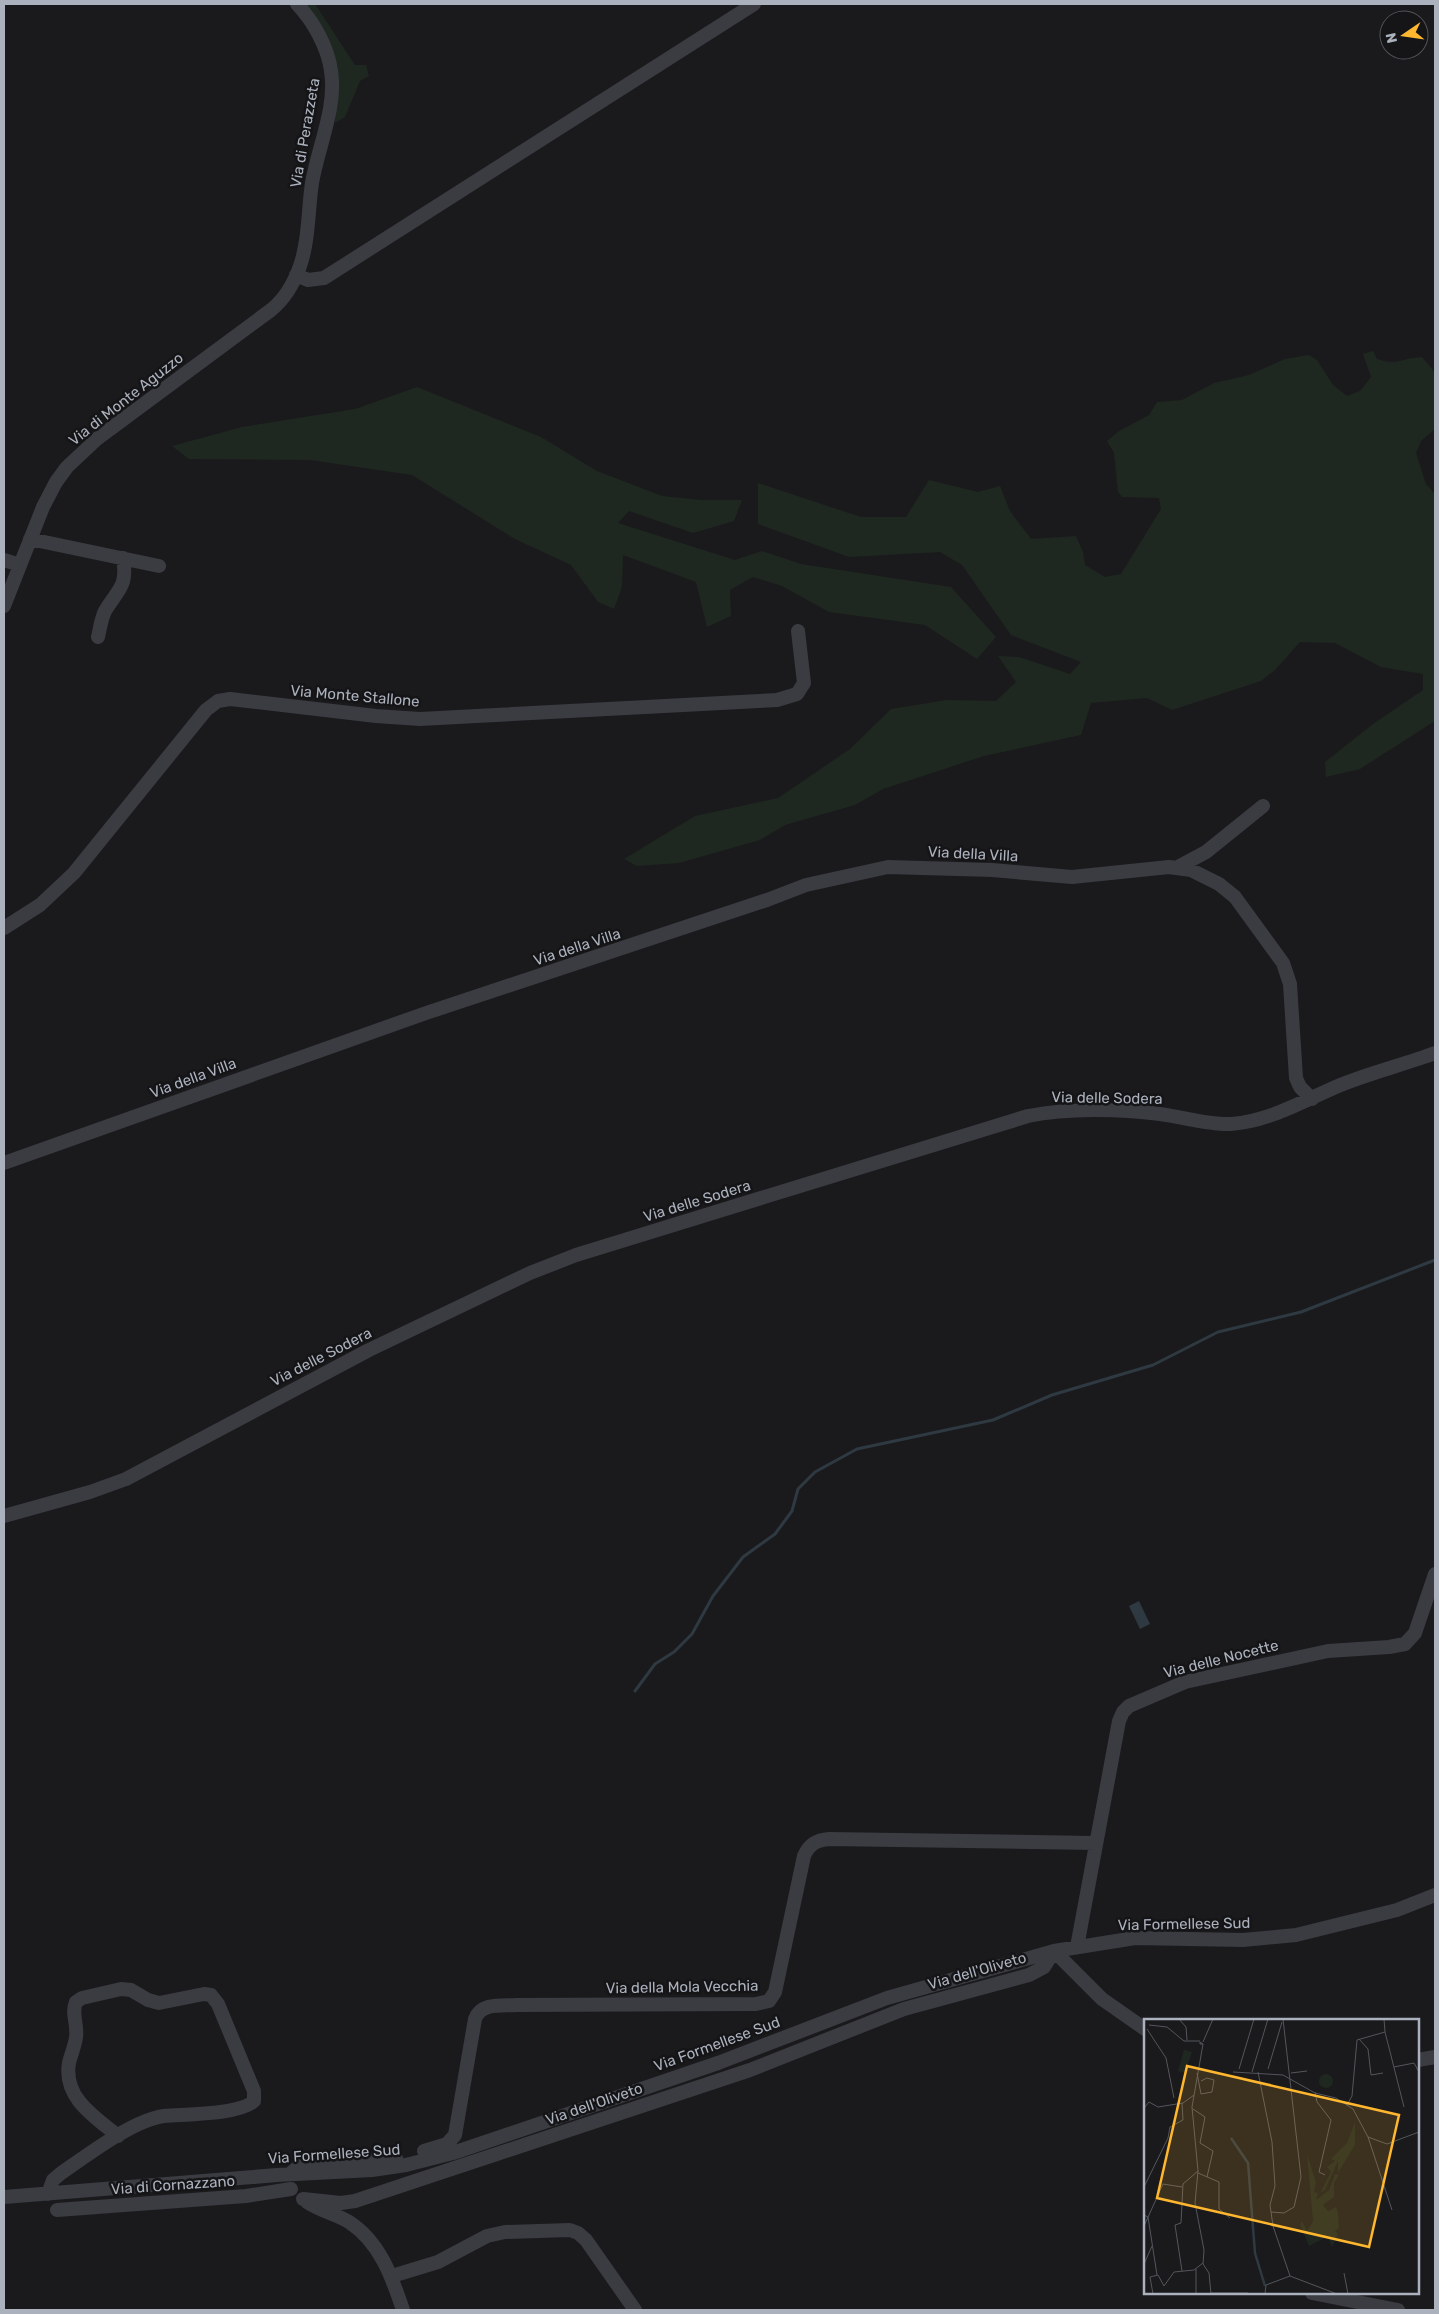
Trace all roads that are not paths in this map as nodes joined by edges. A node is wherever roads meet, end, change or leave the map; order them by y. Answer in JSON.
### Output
{"nodes":[{"id":1,"x":297,"y":4,"type":"edge"},
{"id":2,"x":754,"y":4,"type":"edge"},
{"id":3,"x":296,"y":276,"type":"junction"},
{"id":4,"x":30,"y":539,"type":"junction"},
{"id":5,"x":123,"y":558,"type":"junction"},
{"id":6,"x":4,"y":560,"type":"edge"},
{"id":7,"x":20,"y":564,"type":"junction"},
{"id":8,"x":159,"y":566,"type":"dead end"},
{"id":9,"x":4,"y":606,"type":"edge"},
{"id":10,"x":798,"y":631,"type":"dead end"},
{"id":11,"x":98,"y":638,"type":"dead end"},
{"id":12,"x":1263,"y":806,"type":"dead end"},
{"id":13,"x":1178,"y":867,"type":"junction"},
{"id":14,"x":4,"y":928,"type":"edge"},
{"id":15,"x":1435,"y":1054,"type":"edge"},
{"id":16,"x":1312,"y":1099,"type":"junction"},
{"id":17,"x":4,"y":1163,"type":"edge"},
{"id":18,"x":4,"y":1516,"type":"edge"},
{"id":19,"x":1435,"y":1574,"type":"edge"},
{"id":20,"x":1096,"y":1843,"type":"junction"},
{"id":21,"x":1435,"y":1895,"type":"edge"},
{"id":22,"x":1077,"y":1947,"type":"junction"},
{"id":23,"x":1054,"y":1951,"type":"junction"},
{"id":24,"x":1144,"y":2028,"type":"edge"},
{"id":25,"x":1435,"y":2057,"type":"edge"},
{"id":26,"x":1419,"y":2060,"type":"edge"},
{"id":27,"x":118,"y":2136,"type":"junction"},
{"id":28,"x":283,"y":2174,"type":"junction"},
{"id":29,"x":291,"y":2189,"type":"junction"},
{"id":30,"x":48,"y":2194,"type":"junction"},
{"id":31,"x":4,"y":2198,"type":"edge"},
{"id":32,"x":303,"y":2199,"type":"junction"},
{"id":33,"x":57,"y":2210,"type":"dead end"},
{"id":34,"x":392,"y":2276,"type":"junction"},
{"id":35,"x":1317,"y":2294,"type":"edge"},
{"id":36,"x":403,"y":2310,"type":"edge"},
{"id":37,"x":635,"y":2310,"type":"edge"},
{"id":38,"x":1398,"y":2310,"type":"edge"}],
"edges":[{"from":1,"to":3,"type":"street","name":"Via di Perazzeta"},
{"from":2,"to":3,"type":"street"},
{"from":3,"to":4,"type":"street","name":"Via di Monte Aguzzo"},
{"from":4,"to":5,"type":"street"},
{"from":4,"to":7,"type":"street","name":"Via di Monte Aguzzo"},
{"from":5,"to":8,"type":"street"},
{"from":5,"to":11,"type":"street"},
{"from":6,"to":7,"type":"street"},
{"from":7,"to":9,"type":"street","name":"Via di Monte Aguzzo"},
{"from":10,"to":14,"type":"street","name":"Via Monte Stallone"},
{"from":12,"to":13,"type":"street","name":"Via della Villa"},
{"from":13,"to":16,"type":"street","name":"Via della Villa"},
{"from":13,"to":17,"type":"street","name":"Via della Villa"},
{"from":15,"to":16,"type":"street","name":"Via delle Sodera"},
{"from":16,"to":18,"type":"street","name":"Via delle Sodera"},
{"from":19,"to":20,"type":"street","name":"Via delle Nocette"},
{"from":20,"to":22,"type":"street","name":"Via delle Nocette"},
{"from":20,"to":28,"type":"street","name":"Via della Mola Vecchia"},
{"from":21,"to":22,"type":"street","name":"Via Formellese Sud"},
{"from":22,"to":23,"type":"street","name":"Via Formellese Sud"},
{"from":23,"to":24,"type":"street"},
{"from":23,"to":28,"type":"street","name":"Via Formellese Sud"},
{"from":23,"to":32,"type":"street","name":"Via dell'Oliveto"},
{"from":25,"to":26,"type":"street"},
{"from":27,"to":27,"type":"street"},
{"from":27,"to":30,"type":"street"},
{"from":28,"to":29,"type":"street"},
{"from":28,"to":30,"type":"street","name":"Via Formellese Sud"},
{"from":29,"to":32,"type":"street"},
{"from":29,"to":33,"type":"street","name":"Via di Cornazzano"},
{"from":30,"to":31,"type":"street","name":"Via Formellese Sud"},
{"from":32,"to":34,"type":"street"},
{"from":34,"to":36,"type":"street"},
{"from":34,"to":37,"type":"street"},
{"from":35,"to":38,"type":"street"}]}
